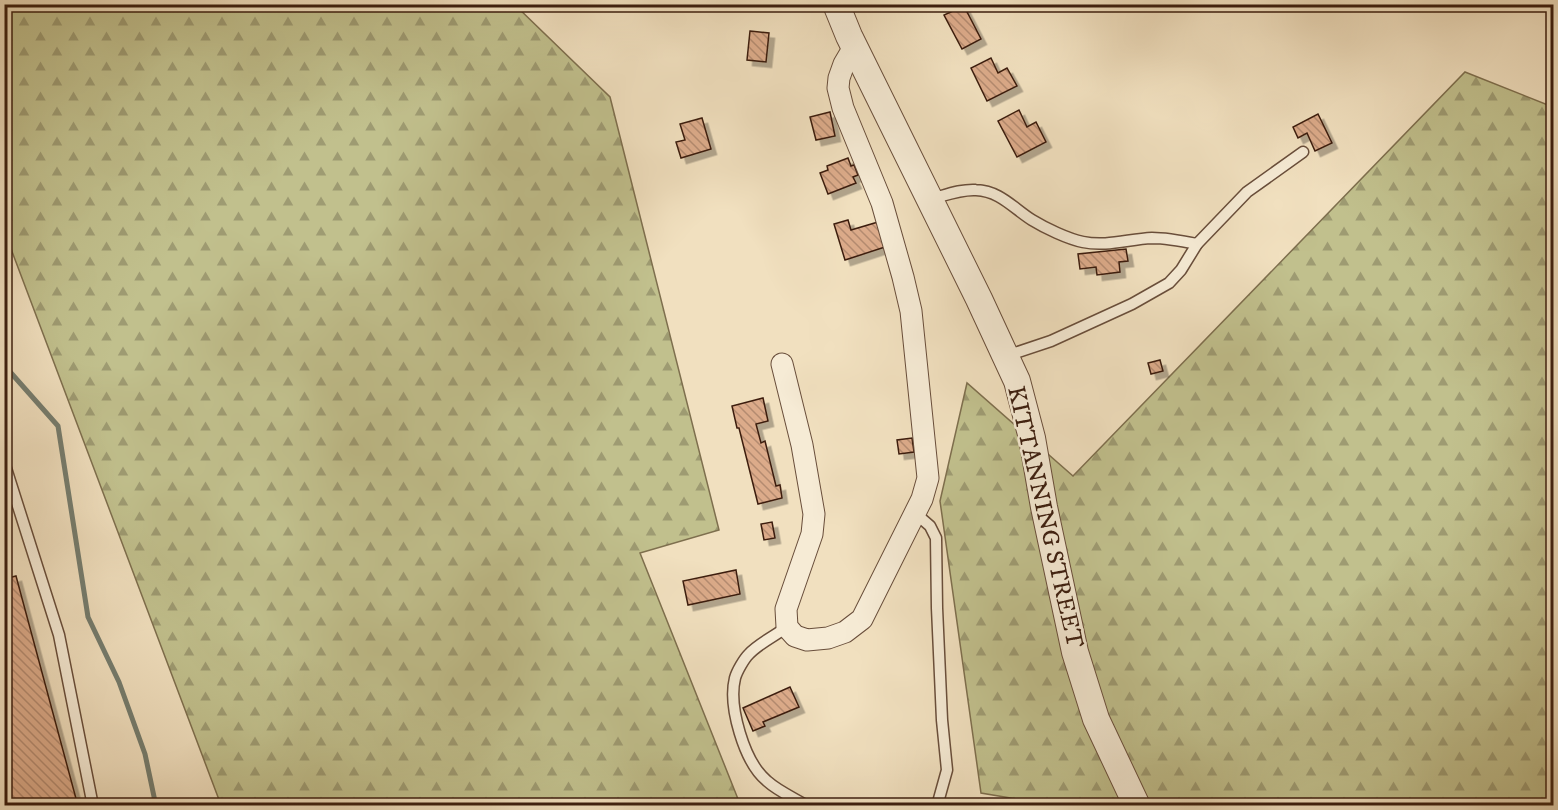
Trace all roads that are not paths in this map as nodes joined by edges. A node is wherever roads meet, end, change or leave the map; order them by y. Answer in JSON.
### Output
{"nodes":[{"id":1,"x":836,"y":4,"type":"edge"},
{"id":2,"x":854,"y":46,"type":"junction"},
{"id":3,"x":1303,"y":152,"type":"dead end"},
{"id":4,"x":930,"y":200,"type":"junction"},
{"id":5,"x":1197,"y":244,"type":"junction"},
{"id":6,"x":1006,"y":356,"type":"junction"},
{"id":7,"x":782,"y":364,"type":"dead end"},
{"id":8,"x":4,"y":462,"type":"edge"},
{"id":9,"x":915,"y":513,"type":"junction"},
{"id":10,"x":788,"y":627,"type":"junction"},
{"id":11,"x":93,"y":806,"type":"edge"},
{"id":12,"x":807,"y":806,"type":"edge"},
{"id":13,"x":937,"y":806,"type":"edge"},
{"id":14,"x":1137,"y":806,"type":"edge"}],
"edges":[{"from":1,"to":2,"type":"street","name":"KITTANNING STREET"},
{"from":2,"to":4,"type":"street","name":"KITTANNING STREET"},
{"from":2,"to":9,"type":"street"},
{"from":3,"to":5,"type":"lane"},
{"from":4,"to":5,"type":"lane"},
{"from":4,"to":6,"type":"street","name":"KITTANNING STREET"},
{"from":5,"to":6,"type":"lane"},
{"from":6,"to":14,"type":"street","name":"KITTANNING STREET"},
{"from":7,"to":10,"type":"street"},
{"from":8,"to":11,"type":"lane"},
{"from":9,"to":10,"type":"street"},
{"from":9,"to":13,"type":"lane"},
{"from":10,"to":12,"type":"lane"}]}
